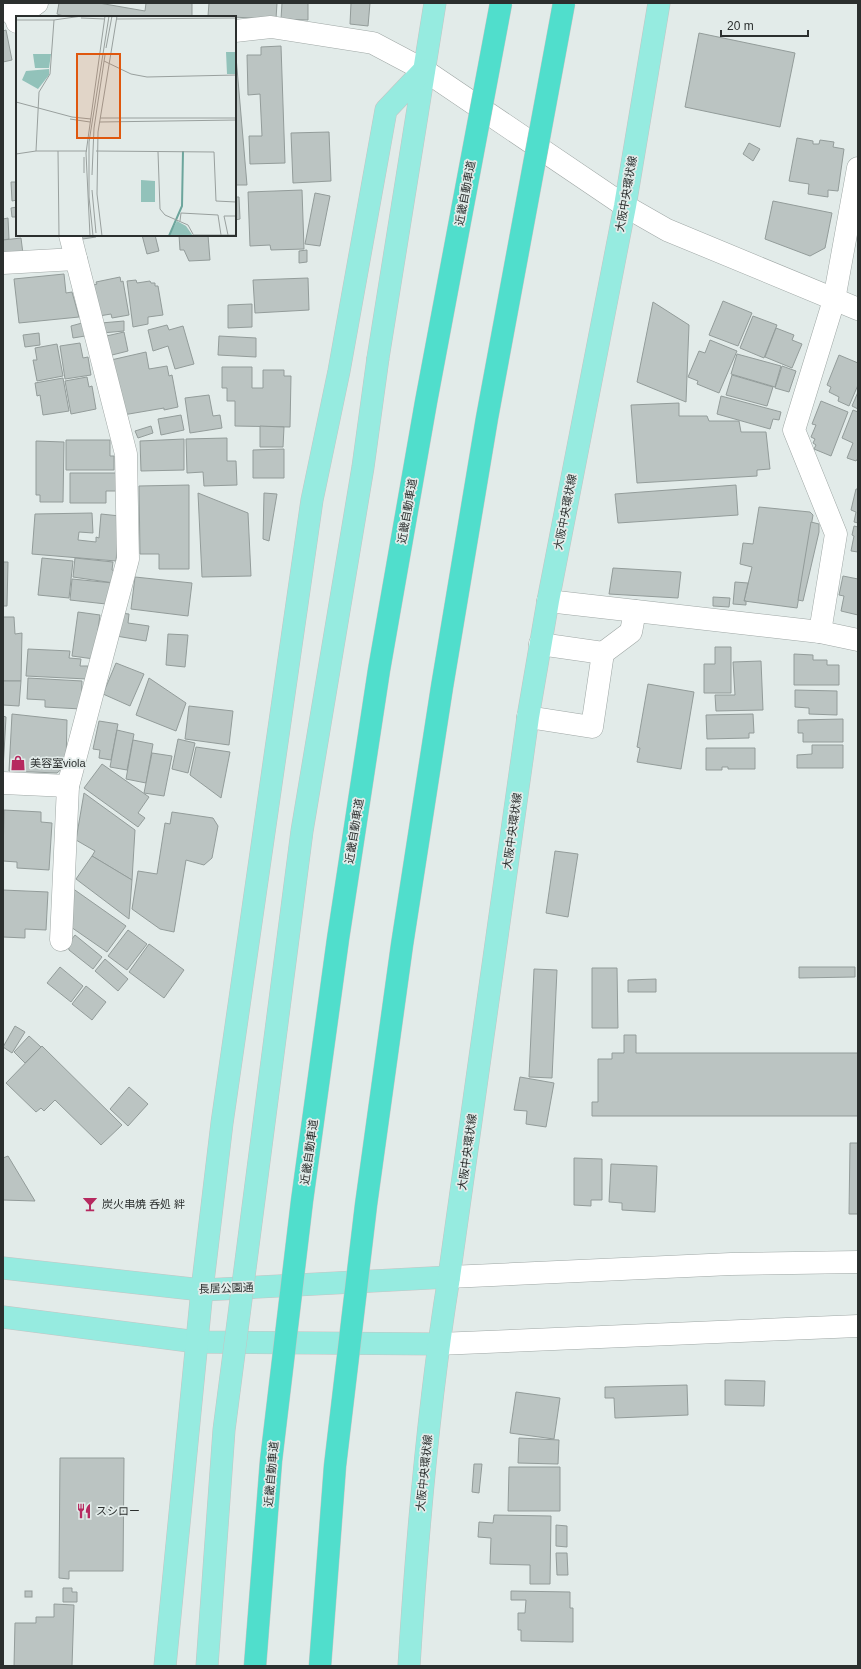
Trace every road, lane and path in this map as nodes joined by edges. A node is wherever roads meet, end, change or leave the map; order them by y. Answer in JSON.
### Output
{"nodes":[{"id":1,"x":37,"y":3,"type":"edge"},
{"id":2,"x":435,"y":3,"type":"edge"},
{"id":3,"x":501,"y":3,"type":"edge"},
{"id":4,"x":564,"y":3,"type":"edge"},
{"id":5,"x":659,"y":3,"type":"edge"},
{"id":6,"x":15,"y":16,"type":"edge"},
{"id":7,"x":236,"y":31,"type":"edge"},
{"id":8,"x":424,"y":70,"type":"junction"},
{"id":9,"x":858,"y":168,"type":"edge"},
{"id":10,"x":625,"y":206,"type":"junction"},
{"id":11,"x":70,"y":236,"type":"edge"},
{"id":12,"x":76,"y":258,"type":"junction"},
{"id":13,"x":3,"y":263,"type":"edge"},
{"id":14,"x":834,"y":300,"type":"junction"},
{"id":15,"x":858,"y":310,"type":"edge"},
{"id":16,"x":548,"y":601,"type":"junction"},
{"id":17,"x":635,"y":611,"type":"junction"},
{"id":18,"x":820,"y":632,"type":"junction"},
{"id":19,"x":858,"y":640,"type":"edge"},
{"id":20,"x":540,"y":644,"type":"junction"},
{"id":21,"x":603,"y":653,"type":"junction"},
{"id":22,"x":528,"y":717,"type":"junction"},
{"id":23,"x":3,"y":784,"type":"edge"},
{"id":24,"x":68,"y":786,"type":"junction"},
{"id":25,"x":61,"y":940,"type":"dead end"},
{"id":26,"x":858,"y":1262,"type":"edge"},
{"id":27,"x":3,"y":1268,"type":"edge"},
{"id":28,"x":449,"y":1277,"type":"junction"},
{"id":29,"x":202,"y":1290,"type":"junction"},
{"id":30,"x":3,"y":1316,"type":"edge"},
{"id":31,"x":858,"y":1326,"type":"edge"},
{"id":32,"x":197,"y":1342,"type":"junction"},
{"id":33,"x":438,"y":1344,"type":"junction"},
{"id":34,"x":165,"y":1666,"type":"edge"},
{"id":35,"x":207,"y":1666,"type":"edge"},
{"id":36,"x":255,"y":1666,"type":"edge"},
{"id":37,"x":320,"y":1666,"type":"edge"},
{"id":38,"x":409,"y":1666,"type":"edge"}],
"edges":[{"from":1,"to":6,"type":"street"},
{"from":2,"to":8,"type":"main road"},
{"from":3,"to":36,"type":"highway","name":"近畿自動車道","bridge":true},
{"from":4,"to":37,"type":"highway","bridge":true},
{"from":5,"to":10,"type":"main road","name":"大阪中央環状線"},
{"from":7,"to":8,"type":"street"},
{"from":8,"to":10,"type":"street"},
{"from":8,"to":29,"type":"main road"},
{"from":8,"to":35,"type":"main road","bridge":true},
{"from":9,"to":14,"type":"street"},
{"from":10,"to":14,"type":"street"},
{"from":10,"to":16,"type":"main road","name":"大阪中央環状線"},
{"from":11,"to":12,"type":"street"},
{"from":12,"to":13,"type":"street"},
{"from":12,"to":24,"type":"street"},
{"from":14,"to":15,"type":"street"},
{"from":14,"to":18,"type":"street"},
{"from":16,"to":17,"type":"street"},
{"from":16,"to":20,"type":"main road","name":"大阪中央環状線"},
{"from":17,"to":18,"type":"street"},
{"from":17,"to":21,"type":"street"},
{"from":18,"to":19,"type":"street"},
{"from":20,"to":21,"type":"street"},
{"from":20,"to":22,"type":"main road","name":"大阪中央環状線"},
{"from":21,"to":22,"type":"street"},
{"from":22,"to":28,"type":"main road","name":"大阪中央環状線"},
{"from":23,"to":24,"type":"street"},
{"from":24,"to":25,"type":"street"},
{"from":26,"to":28,"type":"street"},
{"from":27,"to":29,"type":"main road","name":"長居公園通"},
{"from":28,"to":29,"type":"main road","name":"長居公園通"},
{"from":28,"to":33,"type":"main road","name":"大阪中央環状線"},
{"from":29,"to":32,"type":"main road"},
{"from":30,"to":32,"type":"main road"},
{"from":31,"to":33,"type":"street"},
{"from":32,"to":33,"type":"main road"},
{"from":32,"to":34,"type":"main road"},
{"from":33,"to":38,"type":"main road","name":"大阪中央環状線"}]}
